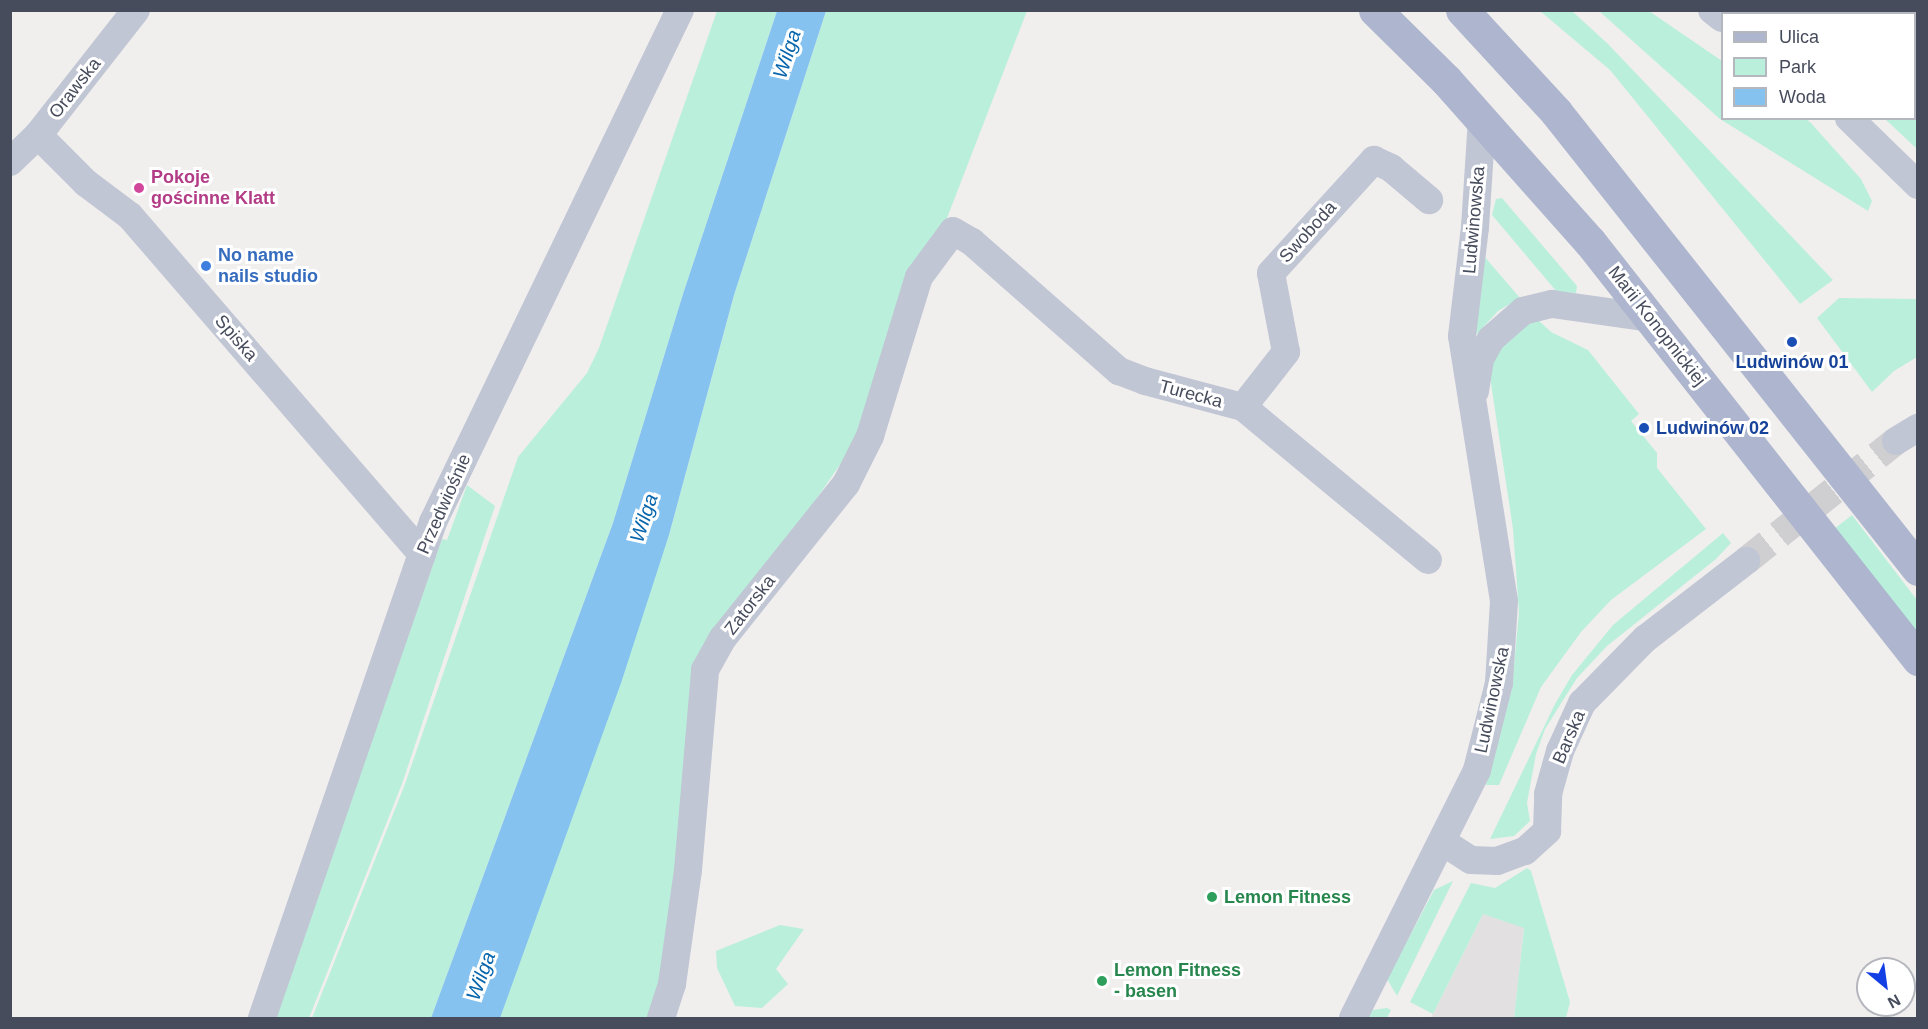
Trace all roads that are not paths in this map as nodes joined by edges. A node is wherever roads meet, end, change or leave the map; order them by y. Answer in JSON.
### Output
{"nodes":[{"id":1,"x":136,"y":10,"type":"edge"},
{"id":2,"x":1375,"y":10,"type":"edge"},
{"id":3,"x":1462,"y":10,"type":"edge"},
{"id":4,"x":670,"y":14,"type":"edge"},
{"id":5,"x":1482,"y":120,"type":"junction"},
{"id":6,"x":1851,"y":120,"type":"edge"},
{"id":7,"x":38,"y":135,"type":"junction"},
{"id":8,"x":10,"y":162,"type":"edge"},
{"id":9,"x":1917,"y":185,"type":"edge"},
{"id":10,"x":1429,"y":200,"type":"dead end"},
{"id":11,"x":952,"y":231,"type":"joint"},
{"id":12,"x":1650,"y":318,"type":"junction"},
{"id":13,"x":1243,"y":407,"type":"junction"},
{"id":14,"x":1475,"y":426,"type":"junction"},
{"id":15,"x":422,"y":554,"type":"junction"},
{"id":16,"x":1428,"y":560,"type":"dead end"},
{"id":17,"x":1746,"y":561,"type":"tunnel mouth"},
{"id":18,"x":1917,"y":568,"type":"edge"},
{"id":19,"x":1917,"y":659,"type":"edge"},
{"id":20,"x":1443,"y":842,"type":"junction"},
{"id":21,"x":262,"y":1018,"type":"edge"},
{"id":22,"x":662,"y":1018,"type":"edge"},
{"id":23,"x":1353,"y":1018,"type":"edge"}],
"edges":[{"from":1,"to":7,"type":"street","name":"Orawska"},
{"from":2,"to":5,"type":"main road","name":"Marii Konopnickiej"},
{"from":3,"to":18,"type":"main road"},
{"from":4,"to":15,"type":"street","name":"Przedwiośnie"},
{"from":5,"to":12,"type":"main road","name":"Marii Konopnickiej"},
{"from":5,"to":14,"type":"street","name":"Ludwinowska"},
{"from":6,"to":9,"type":"street"},
{"from":7,"to":8,"type":"street","name":"Orawska"},
{"from":7,"to":15,"type":"street","name":"Spiska"},
{"from":10,"to":13,"type":"street","name":"Swoboda"},
{"from":11,"to":13,"type":"street","name":"Turecka"},
{"from":11,"to":22,"type":"street","name":"Zatorska"},
{"from":12,"to":14,"type":"street","name":"Ludwinowska"},
{"from":12,"to":19,"type":"main road","name":"Marii Konopnickiej"},
{"from":13,"to":16,"type":"street","name":"Turecka"},
{"from":14,"to":20,"type":"street","name":"Ludwinowska"},
{"from":15,"to":21,"type":"street","name":"Przedwiośnie"},
{"from":17,"to":20,"type":"street","name":"Barska"},
{"from":20,"to":23,"type":"street","name":"Ludwinowska"}]}
